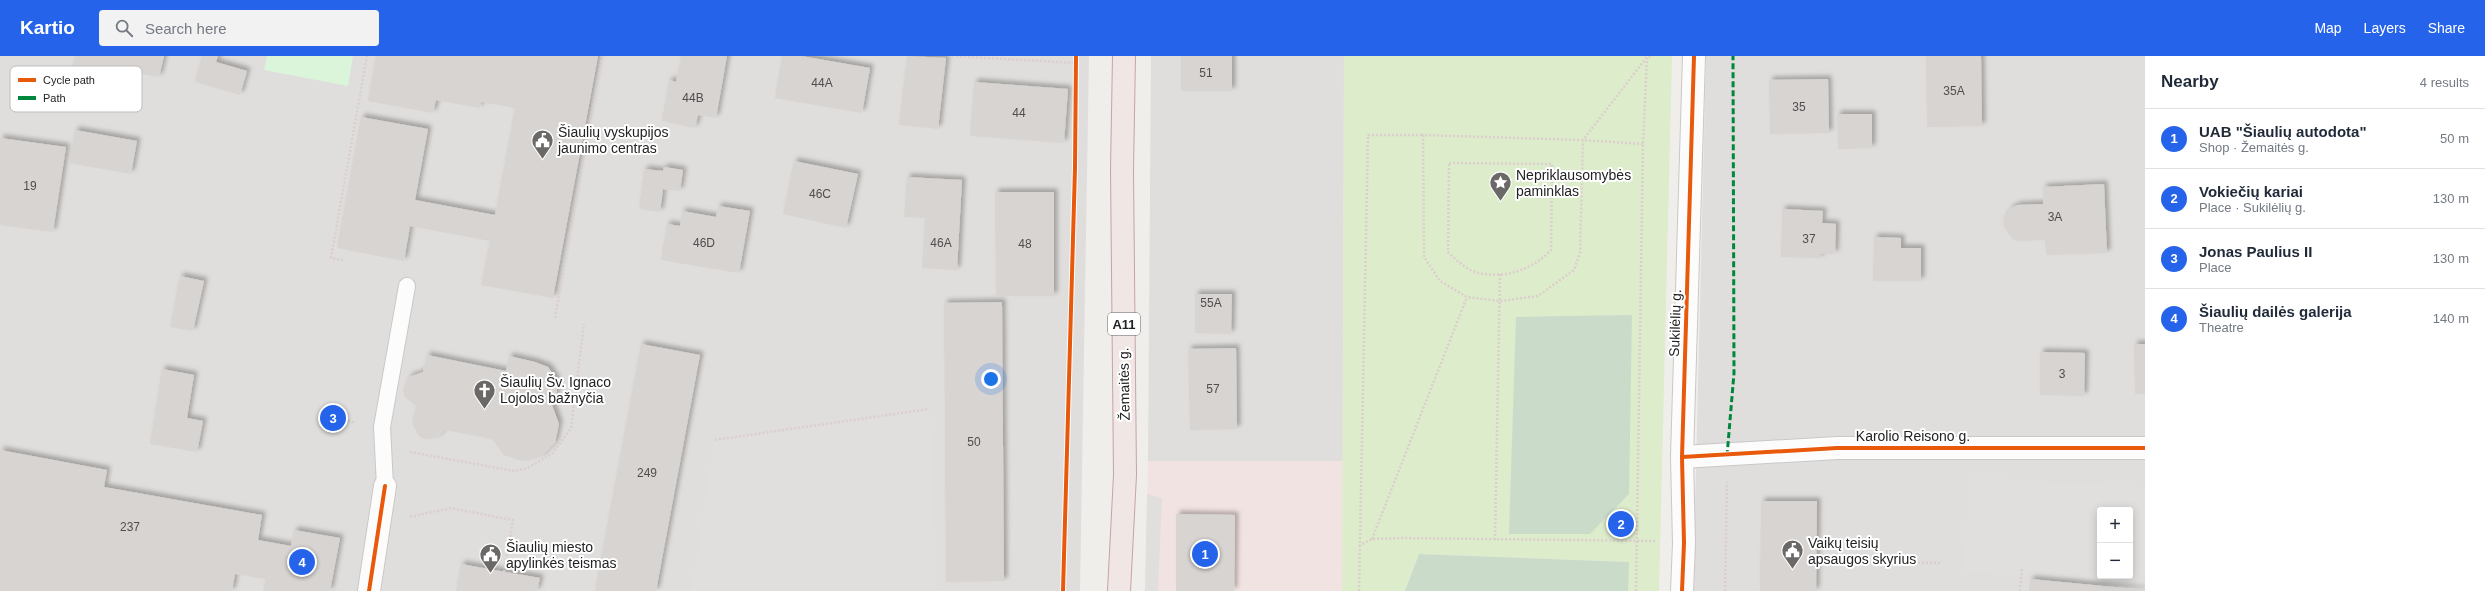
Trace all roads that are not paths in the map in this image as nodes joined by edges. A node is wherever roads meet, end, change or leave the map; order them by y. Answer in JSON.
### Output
{"nodes":[{"id":1,"x":1124,"y":56,"type":"edge"},
{"id":2,"x":1694,"y":56,"type":"edge"},
{"id":3,"x":407,"y":286,"type":"dead end"},
{"id":4,"x":2145,"y":448,"type":"edge"},
{"id":5,"x":1682,"y":457,"type":"junction"},
{"id":6,"x":385,"y":486,"type":"joint"},
{"id":7,"x":369,"y":591,"type":"edge"},
{"id":8,"x":1120,"y":591,"type":"edge"},
{"id":9,"x":1682,"y":591,"type":"edge"}],
"edges":[{"from":1,"to":8,"type":"highway","name":"Žemaitės g.","number":"A11"},
{"from":2,"to":5,"type":"street","name":"Sukilėlių g."},
{"from":3,"to":6,"type":"lane"},
{"from":4,"to":5,"type":"street","name":"Karolio Reisono g."},
{"from":5,"to":9,"type":"street","name":"Sukilėlių g."},
{"from":6,"to":7,"type":"street"}]}
